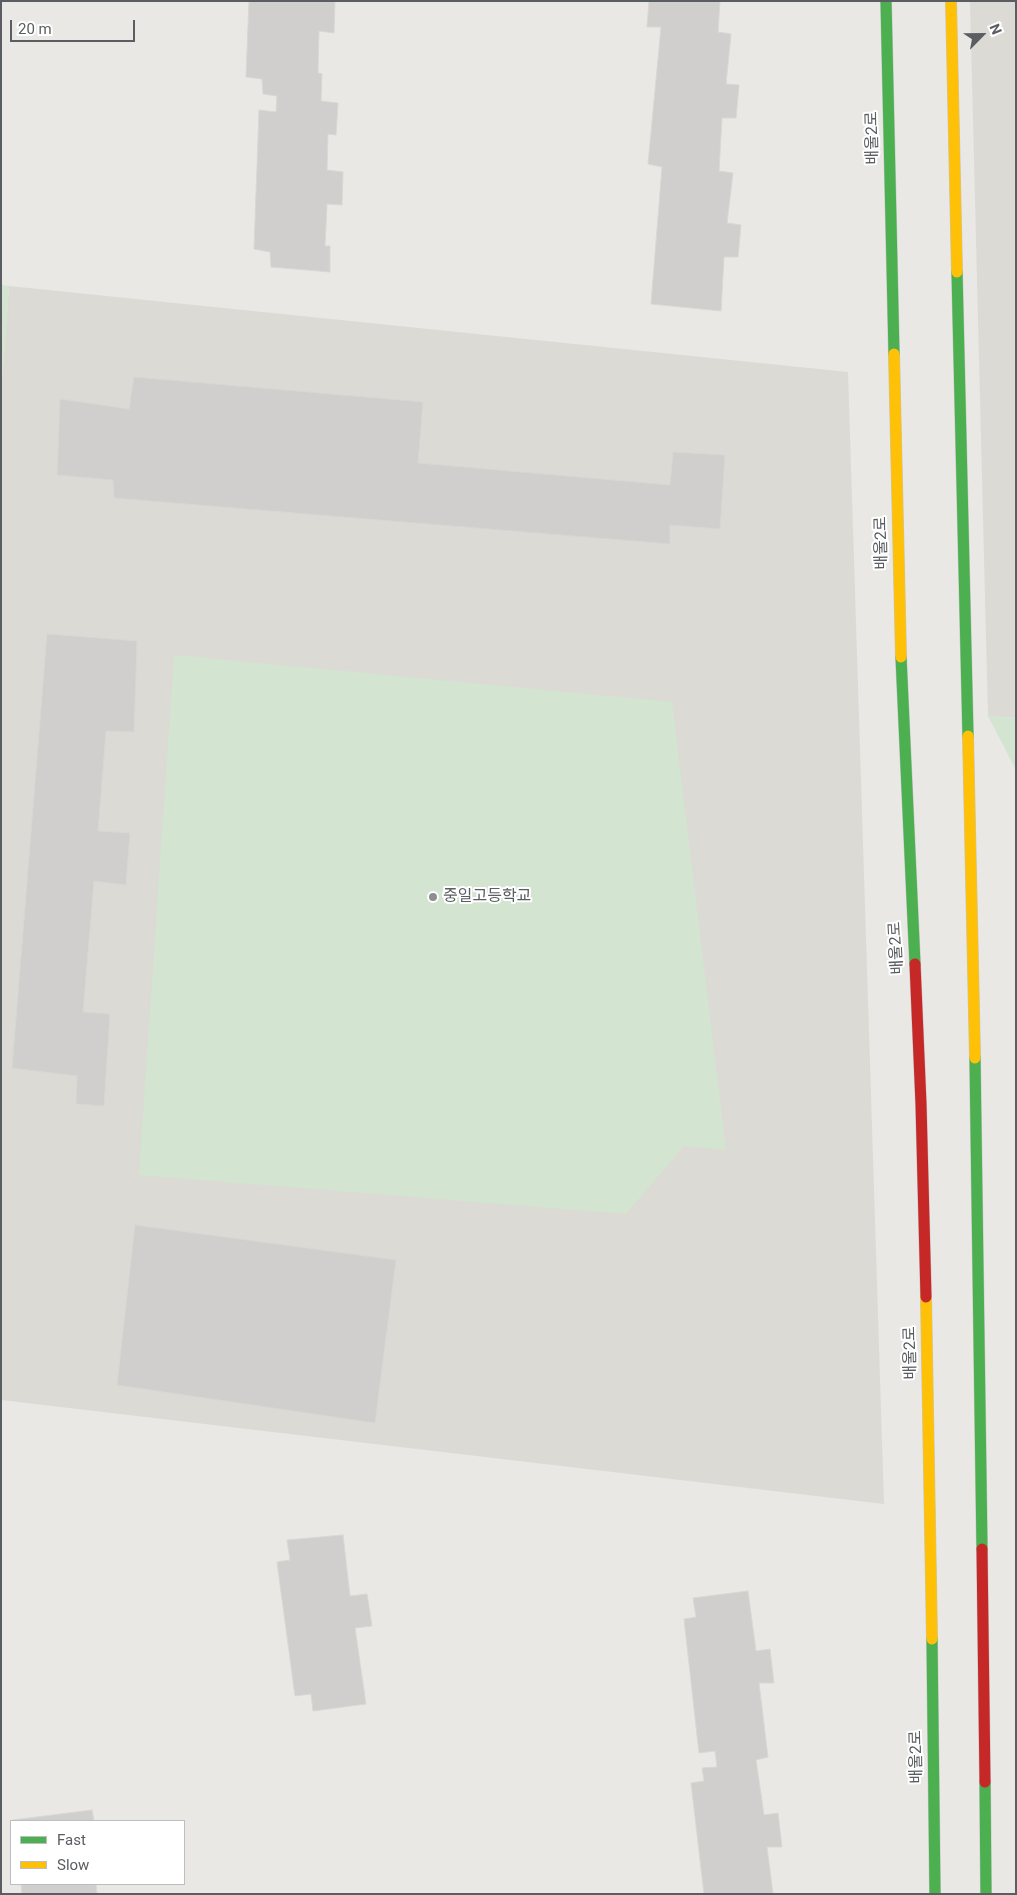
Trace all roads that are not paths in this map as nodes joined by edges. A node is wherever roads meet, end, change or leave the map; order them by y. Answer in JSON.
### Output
{"nodes":[{"id":1,"x":886,"y":1,"type":"edge"},
{"id":2,"x":951,"y":1,"type":"edge"},
{"id":3,"x":935,"y":1894,"type":"edge"},
{"id":4,"x":986,"y":1894,"type":"edge"}],
"edges":[{"from":1,"to":3,"type":"main road","name":"배울2로"},
{"from":2,"to":4,"type":"main road"}]}
